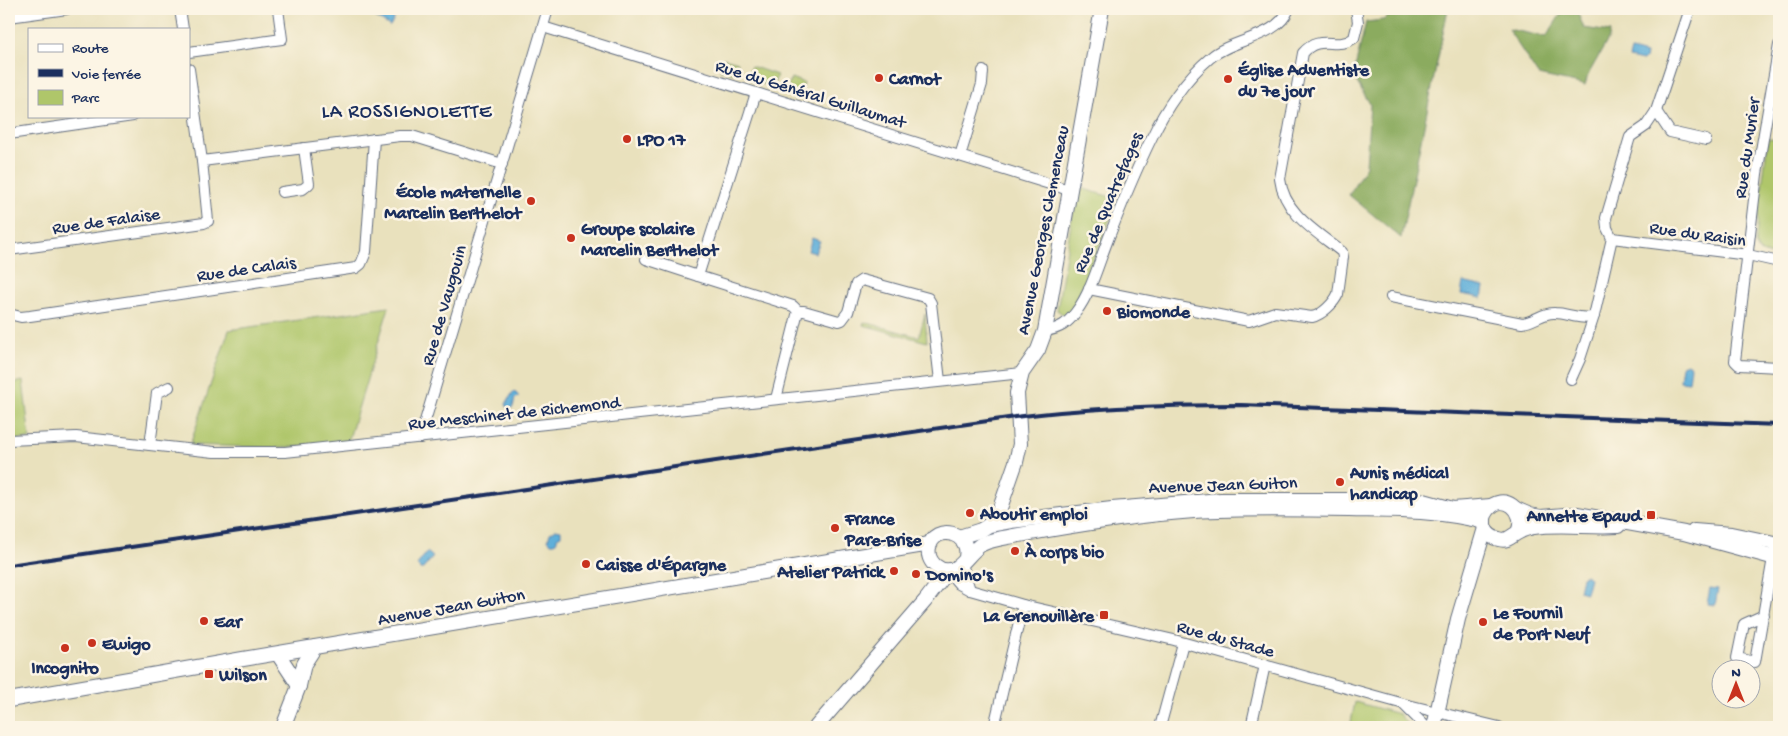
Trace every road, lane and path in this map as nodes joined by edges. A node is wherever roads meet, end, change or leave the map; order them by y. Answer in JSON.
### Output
{"nodes":[{"id":1,"x":67,"y":9,"type":"edge"},
{"id":2,"x":180,"y":9,"type":"edge"},
{"id":3,"x":278,"y":9,"type":"edge"},
{"id":4,"x":548,"y":9,"type":"edge"},
{"id":5,"x":1102,"y":9,"type":"edge"},
{"id":6,"x":1290,"y":9,"type":"edge"},
{"id":7,"x":1356,"y":9,"type":"edge"},
{"id":8,"x":1690,"y":9,"type":"edge"},
{"id":9,"x":9,"y":17,"type":"edge"},
{"id":10,"x":543,"y":27,"type":"junction"},
{"id":11,"x":183,"y":28,"type":"edge"},
{"id":12,"x":1779,"y":46,"type":"edge"},
{"id":13,"x":190,"y":52,"type":"edge"},
{"id":14,"x":983,"y":71,"type":"dead end"},
{"id":15,"x":190,"y":88,"type":"edge"},
{"id":16,"x":756,"y":93,"type":"junction"},
{"id":17,"x":191,"y":108,"type":"edge"},
{"id":18,"x":1656,"y":111,"type":"junction"},
{"id":19,"x":119,"y":118,"type":"edge"},
{"id":20,"x":9,"y":134,"type":"edge"},
{"id":21,"x":374,"y":138,"type":"junction"},
{"id":22,"x":1706,"y":140,"type":"dead end"},
{"id":23,"x":304,"y":148,"type":"junction"},
{"id":24,"x":960,"y":156,"type":"junction"},
{"id":25,"x":202,"y":161,"type":"junction"},
{"id":26,"x":502,"y":164,"type":"junction"},
{"id":27,"x":1069,"y":190,"type":"junction"},
{"id":28,"x":282,"y":192,"type":"dead end"},
{"id":29,"x":1612,"y":238,"type":"junction"},
{"id":30,"x":9,"y":250,"type":"edge"},
{"id":31,"x":1748,"y":255,"type":"junction"},
{"id":32,"x":646,"y":259,"type":"dead end"},
{"id":33,"x":1779,"y":262,"type":"edge"},
{"id":34,"x":698,"y":276,"type":"junction"},
{"id":35,"x":1089,"y":289,"type":"junction"},
{"id":36,"x":1391,"y":297,"type":"dead end"},
{"id":37,"x":798,"y":312,"type":"junction"},
{"id":38,"x":9,"y":314,"type":"edge"},
{"id":39,"x":1594,"y":316,"type":"junction"},
{"id":40,"x":1045,"y":331,"type":"junction"},
{"id":41,"x":1779,"y":367,"type":"edge"},
{"id":42,"x":1022,"y":373,"type":"junction"},
{"id":43,"x":1571,"y":379,"type":"dead end"},
{"id":44,"x":940,"y":382,"type":"junction"},
{"id":45,"x":169,"y":387,"type":"dead end"},
{"id":46,"x":776,"y":399,"type":"junction"},
{"id":47,"x":420,"y":438,"type":"junction"},
{"id":48,"x":9,"y":440,"type":"edge"},
{"id":49,"x":150,"y":445,"type":"junction"},
{"id":50,"x":1491,"y":506,"type":"junction"},
{"id":51,"x":1516,"y":508,"type":"junction"},
{"id":52,"x":1002,"y":516,"type":"junction"},
{"id":53,"x":1484,"y":525,"type":"junction"},
{"id":54,"x":1635,"y":525,"type":"junction"},
{"id":55,"x":1518,"y":532,"type":"junction"},
{"id":56,"x":1684,"y":533,"type":"junction"},
{"id":57,"x":960,"y":537,"type":"junction"},
{"id":58,"x":1499,"y":540,"type":"junction"},
{"id":59,"x":987,"y":543,"type":"junction"},
{"id":60,"x":930,"y":544,"type":"junction"},
{"id":61,"x":1777,"y":544,"type":"edge"},
{"id":62,"x":900,"y":549,"type":"junction"},
{"id":63,"x":1477,"y":556,"type":"junction"},
{"id":64,"x":1776,"y":559,"type":"edge"},
{"id":65,"x":964,"y":561,"type":"junction"},
{"id":66,"x":931,"y":562,"type":"junction"},
{"id":67,"x":948,"y":571,"type":"junction"},
{"id":68,"x":934,"y":586,"type":"junction"},
{"id":69,"x":970,"y":590,"type":"junction"},
{"id":70,"x":1024,"y":605,"type":"junction"},
{"id":71,"x":1764,"y":616,"type":"dead end"},
{"id":72,"x":1183,"y":643,"type":"junction"},
{"id":73,"x":315,"y":647,"type":"junction"},
{"id":74,"x":278,"y":654,"type":"junction"},
{"id":75,"x":1264,"y":665,"type":"junction"},
{"id":76,"x":299,"y":686,"type":"junction"},
{"id":77,"x":9,"y":700,"type":"edge"},
{"id":78,"x":1404,"y":704,"type":"junction"},
{"id":79,"x":1437,"y":712,"type":"junction"},
{"id":80,"x":283,"y":727,"type":"edge"},
{"id":81,"x":816,"y":727,"type":"edge"},
{"id":82,"x":994,"y":727,"type":"edge"},
{"id":83,"x":1160,"y":727,"type":"edge"},
{"id":84,"x":1251,"y":727,"type":"edge"},
{"id":85,"x":1426,"y":727,"type":"edge"},
{"id":86,"x":1434,"y":727,"type":"edge"},
{"id":87,"x":1499,"y":727,"type":"edge"}],
"edges":[{"from":1,"to":9,"type":"street"},
{"from":2,"to":11,"type":"street"},
{"from":3,"to":13,"type":"street"},
{"from":4,"to":10,"type":"street","name":"Rue de Vaugouin"},
{"from":5,"to":27,"type":"main road","name":"Avenue Georges Clemenceau"},
{"from":6,"to":35,"type":"street","name":"Rue de Quatrefages"},
{"from":7,"to":35,"type":"street"},
{"from":8,"to":18,"type":"street"},
{"from":10,"to":16,"type":"street","name":"Rue du Général Guillaumat"},
{"from":10,"to":26,"type":"street","name":"Rue de Vaugouin"},
{"from":12,"to":31,"type":"street","name":"Rue du Murier"},
{"from":14,"to":24,"type":"street"},
{"from":15,"to":17,"type":"street"},
{"from":16,"to":24,"type":"street","name":"Rue du Général Guillaumat"},
{"from":16,"to":34,"type":"street"},
{"from":17,"to":25,"type":"street"},
{"from":18,"to":22,"type":"street"},
{"from":18,"to":29,"type":"street"},
{"from":19,"to":20,"type":"street"},
{"from":21,"to":23,"type":"street"},
{"from":21,"to":26,"type":"street"},
{"from":21,"to":38,"type":"street","name":"Rue de Calais"},
{"from":23,"to":25,"type":"street"},
{"from":23,"to":28,"type":"street"},
{"from":24,"to":27,"type":"street","name":"Rue du Général Guillaumat"},
{"from":25,"to":30,"type":"street","name":"Rue de Falaise"},
{"from":26,"to":47,"type":"street","name":"Rue de Vaugouin"},
{"from":27,"to":40,"type":"main road","name":"Avenue Georges Clemenceau"},
{"from":29,"to":31,"type":"street","name":"Rue du Raisin"},
{"from":29,"to":39,"type":"street"},
{"from":31,"to":33,"type":"street","name":"Rue du Raisin"},
{"from":31,"to":41,"type":"street","name":"Rue du Murier"},
{"from":32,"to":34,"type":"street"},
{"from":34,"to":37,"type":"street"},
{"from":35,"to":40,"type":"street","name":"Rue de Quatrefages"},
{"from":36,"to":39,"type":"street"},
{"from":37,"to":44,"type":"street"},
{"from":37,"to":46,"type":"street"},
{"from":39,"to":43,"type":"street"},
{"from":40,"to":42,"type":"main road","name":"Avenue Georges Clemenceau"},
{"from":42,"to":44,"type":"street","name":"Rue Meschinet de Richemond"},
{"from":42,"to":52,"type":"main road","name":"Avenue Georges Clemenceau"},
{"from":44,"to":46,"type":"street","name":"Rue Meschinet de Richemond"},
{"from":45,"to":49,"type":"street"},
{"from":46,"to":47,"type":"street","name":"Rue Meschinet de Richemond"},
{"from":47,"to":49,"type":"street","name":"Rue Meschinet de Richemond"},
{"from":48,"to":49,"type":"street","name":"Rue Meschinet de Richemond"},
{"from":50,"to":51,"type":"main road"},
{"from":50,"to":52,"type":"main road","name":"Avenue Jean Guiton"},
{"from":50,"to":53,"type":"main road"},
{"from":51,"to":54,"type":"main road"},
{"from":51,"to":55,"type":"main road"},
{"from":52,"to":57,"type":"main road","name":"Avenue Georges Clemenceau"},
{"from":52,"to":59,"type":"main road"},
{"from":53,"to":58,"type":"main road"},
{"from":53,"to":59,"type":"main road","name":"Avenue Jean Guiton"},
{"from":53,"to":63,"type":"main road"},
{"from":54,"to":55,"type":"main road"},
{"from":54,"to":56,"type":"main road"},
{"from":55,"to":58,"type":"main road"},
{"from":56,"to":61,"type":"main road"},
{"from":56,"to":64,"type":"main road"},
{"from":57,"to":60,"type":"main road"},
{"from":57,"to":65,"type":"main road"},
{"from":58,"to":63,"type":"main road"},
{"from":59,"to":65,"type":"main road","name":"Avenue Jean Guiton"},
{"from":60,"to":62,"type":"main road","name":"Avenue Jean Guiton"},
{"from":60,"to":66,"type":"main road"},
{"from":61,"to":64,"type":"street"},
{"from":62,"to":66,"type":"main road","name":"Avenue Jean Guiton"},
{"from":62,"to":73,"type":"main road","name":"Avenue Jean Guiton"},
{"from":63,"to":79,"type":"main road"},
{"from":64,"to":71,"type":"street"},
{"from":65,"to":67,"type":"main road"},
{"from":65,"to":69,"type":"street"},
{"from":66,"to":67,"type":"main road"},
{"from":66,"to":68,"type":"main road"},
{"from":67,"to":68,"type":"main road"},
{"from":67,"to":69,"type":"street"},
{"from":68,"to":81,"type":"main road"},
{"from":69,"to":70,"type":"street","name":"Rue du Stade"},
{"from":70,"to":72,"type":"street","name":"Rue du Stade"},
{"from":70,"to":82,"type":"street"},
{"from":72,"to":75,"type":"street","name":"Rue du Stade"},
{"from":72,"to":83,"type":"street"},
{"from":73,"to":74,"type":"main road","name":"Avenue Jean Guiton"},
{"from":73,"to":76,"type":"main road"},
{"from":74,"to":76,"type":"main road"},
{"from":74,"to":77,"type":"main road","name":"Avenue Jean Guiton"},
{"from":75,"to":78,"type":"street","name":"Rue du Stade"},
{"from":75,"to":84,"type":"street"},
{"from":76,"to":80,"type":"main road"},
{"from":78,"to":79,"type":"street","name":"Rue du Stade"},
{"from":78,"to":85,"type":"street"},
{"from":79,"to":86,"type":"main road"},
{"from":79,"to":87,"type":"street","name":"Rue du Stade"}]}
